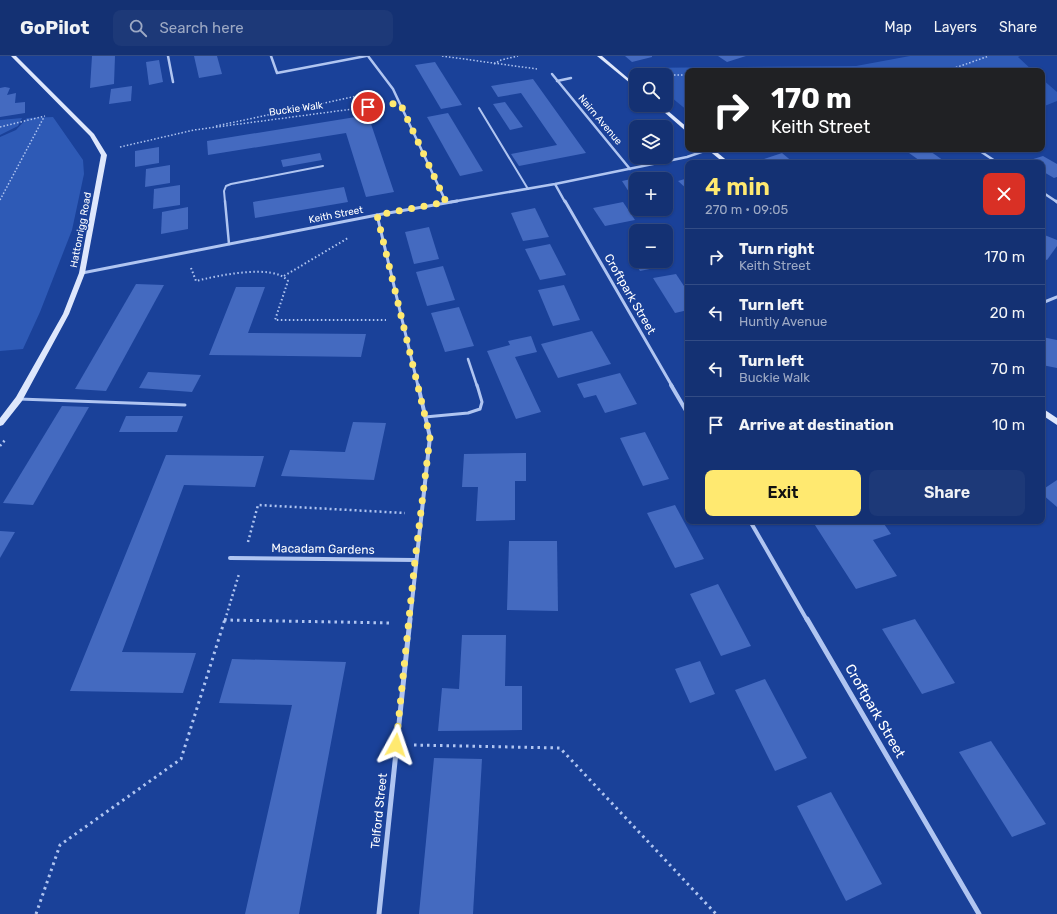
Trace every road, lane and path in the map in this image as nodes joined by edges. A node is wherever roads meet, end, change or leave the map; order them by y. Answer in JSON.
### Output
{"nodes":[{"id":1,"x":13,"y":56,"type":"edge"},
{"id":2,"x":168,"y":56,"type":"edge"},
{"id":3,"x":271,"y":56,"type":"edge"},
{"id":4,"x":367,"y":56,"type":"edge"},
{"id":5,"x":442,"y":56,"type":"edge"},
{"id":6,"x":518,"y":56,"type":"edge"},
{"id":7,"x":599,"y":56,"type":"edge"},
{"id":8,"x":989,"y":56,"type":"edge"},
{"id":9,"x":493,"y":64,"type":"junction"},
{"id":10,"x":955,"y":68,"type":"edge"},
{"id":11,"x":544,"y":70,"type":"dead end"},
{"id":12,"x":552,"y":74,"type":"dead end"},
{"id":13,"x":621,"y":75,"type":"junction"},
{"id":14,"x":685,"y":75,"type":"edge"},
{"id":15,"x":571,"y":78,"type":"dead end"},
{"id":16,"x":557,"y":81,"type":"junction"},
{"id":17,"x":629,"y":81,"type":"edge"},
{"id":18,"x":173,"y":82,"type":"dead end"},
{"id":19,"x":393,"y":89,"type":"junction"},
{"id":20,"x":400,"y":103,"type":"junction"},
{"id":21,"x":66,"y":108,"type":"junction"},
{"id":22,"x":479,"y":108,"type":"dead end"},
{"id":23,"x":666,"y":112,"type":"edge"},
{"id":24,"x":44,"y":117,"type":"junction"},
{"id":25,"x":0,"y":127,"type":"edge"},
{"id":26,"x":685,"y":128,"type":"edge"},
{"id":27,"x":194,"y":130,"type":"junction"},
{"id":28,"x":102,"y":151,"type":"junction"},
{"id":29,"x":702,"y":152,"type":"edge"},
{"id":30,"x":714,"y":152,"type":"edge"},
{"id":31,"x":982,"y":152,"type":"edge"},
{"id":32,"x":723,"y":160,"type":"edge"},
{"id":33,"x":994,"y":160,"type":"edge"},
{"id":34,"x":323,"y":166,"type":"dead end"},
{"id":35,"x":630,"y":169,"type":"junction"},
{"id":36,"x":555,"y":184,"type":"junction"},
{"id":37,"x":528,"y":189,"type":"junction"},
{"id":38,"x":1045,"y":194,"type":"edge"},
{"id":39,"x":0,"y":200,"type":"edge"},
{"id":40,"x":446,"y":202,"type":"junction"},
{"id":41,"x":1057,"y":202,"type":"edge"},
{"id":42,"x":377,"y":215,"type":"junction"},
{"id":43,"x":379,"y":225,"type":"junction"},
{"id":44,"x":229,"y":244,"type":"junction"},
{"id":45,"x":185,"y":252,"type":"junction"},
{"id":46,"x":82,"y":273,"type":"junction"},
{"id":47,"x":284,"y":276,"type":"junction"},
{"id":48,"x":1057,"y":297,"type":"edge"},
{"id":49,"x":1045,"y":302,"type":"edge"},
{"id":50,"x":402,"y":320,"type":"junction"},
{"id":51,"x":468,"y":359,"type":"dead end"},
{"id":52,"x":19,"y":399,"type":"junction"},
{"id":53,"x":185,"y":405,"type":"dead end"},
{"id":54,"x":685,"y":409,"type":"edge"},
{"id":55,"x":1045,"y":413,"type":"edge"},
{"id":56,"x":426,"y":417,"type":"junction"},
{"id":57,"x":1057,"y":422,"type":"edge"},
{"id":58,"x":0,"y":423,"type":"edge"},
{"id":59,"x":421,"y":514,"type":"junction"},
{"id":60,"x":752,"y":524,"type":"edge"},
{"id":61,"x":230,"y":558,"type":"dead end"},
{"id":62,"x":244,"y":558,"type":"junction"},
{"id":63,"x":415,"y":560,"type":"junction"},
{"id":64,"x":224,"y":620,"type":"junction"},
{"id":65,"x":409,"y":624,"type":"junction"},
{"id":66,"x":396,"y":745,"type":"junction"},
{"id":67,"x":36,"y":914,"type":"edge"},
{"id":68,"x":379,"y":914,"type":"edge"},
{"id":69,"x":716,"y":914,"type":"edge"},
{"id":70,"x":979,"y":914,"type":"edge"}],
"edges":[{"from":1,"to":21,"type":"street"},
{"from":2,"to":18,"type":"street"},
{"from":3,"to":4,"type":"street"},
{"from":4,"to":19,"type":"street"},
{"from":5,"to":9,"type":"path"},
{"from":6,"to":9,"type":"path"},
{"from":7,"to":13,"type":"street"},
{"from":8,"to":10,"type":"path"},
{"from":9,"to":11,"type":"path"},
{"from":12,"to":16,"type":"street","name":"Nairn Avenue"},
{"from":13,"to":14,"type":"path"},
{"from":13,"to":17,"type":"street"},
{"from":15,"to":16,"type":"street"},
{"from":16,"to":35,"type":"street","name":"Nairn Avenue"},
{"from":19,"to":20,"type":"street"},
{"from":19,"to":27,"type":"path","name":"Buckie Walk"},
{"from":20,"to":27,"type":"path","name":"Buckie Walk"},
{"from":20,"to":40,"type":"street"},
{"from":21,"to":24,"type":"path"},
{"from":21,"to":28,"type":"street"},
{"from":22,"to":37,"type":"lane"},
{"from":23,"to":26,"type":"street"},
{"from":24,"to":25,"type":"path"},
{"from":24,"to":39,"type":"path"},
{"from":27,"to":28,"type":"path","name":"Buckie Walk"},
{"from":28,"to":46,"type":"street","name":"Hattonrigg Road"},
{"from":29,"to":35,"type":"street","name":"Keith Street"},
{"from":30,"to":32,"type":"street"},
{"from":31,"to":33,"type":"street"},
{"from":34,"to":44,"type":"lane"},
{"from":35,"to":36,"type":"street","name":"Keith Street"},
{"from":36,"to":37,"type":"street","name":"Keith Street"},
{"from":36,"to":54,"type":"street","name":"Croftpark Street"},
{"from":37,"to":40,"type":"street","name":"Keith Street"},
{"from":38,"to":41,"type":"street"},
{"from":40,"to":42,"type":"street","name":"Keith Street"},
{"from":42,"to":43,"type":"street","name":"Telford Street"},
{"from":42,"to":44,"type":"street","name":"Keith Street"},
{"from":43,"to":47,"type":"path"},
{"from":43,"to":50,"type":"street","name":"Telford Street"},
{"from":44,"to":45,"type":"street","name":"Keith Street"},
{"from":45,"to":46,"type":"street","name":"Keith Street"},
{"from":45,"to":47,"type":"path"},
{"from":46,"to":52,"type":"street","name":"Hattonrigg Road"},
{"from":47,"to":50,"type":"path"},
{"from":48,"to":49,"type":"street"},
{"from":50,"to":56,"type":"street","name":"Telford Street"},
{"from":51,"to":56,"type":"lane"},
{"from":52,"to":53,"type":"lane"},
{"from":52,"to":58,"type":"street","name":"Hattonrigg Road"},
{"from":55,"to":57,"type":"street"},
{"from":56,"to":59,"type":"street","name":"Telford Street"},
{"from":59,"to":62,"type":"path"},
{"from":59,"to":63,"type":"street","name":"Telford Street"},
{"from":60,"to":70,"type":"street","name":"Croftpark Street"},
{"from":61,"to":62,"type":"street","name":"Macadam Gardens"},
{"from":62,"to":63,"type":"street","name":"Macadam Gardens"},
{"from":62,"to":64,"type":"path"},
{"from":63,"to":65,"type":"street","name":"Telford Street"},
{"from":64,"to":65,"type":"path"},
{"from":64,"to":67,"type":"path"},
{"from":65,"to":66,"type":"street","name":"Telford Street"},
{"from":66,"to":68,"type":"street","name":"Telford Street"},
{"from":66,"to":69,"type":"path"}]}
